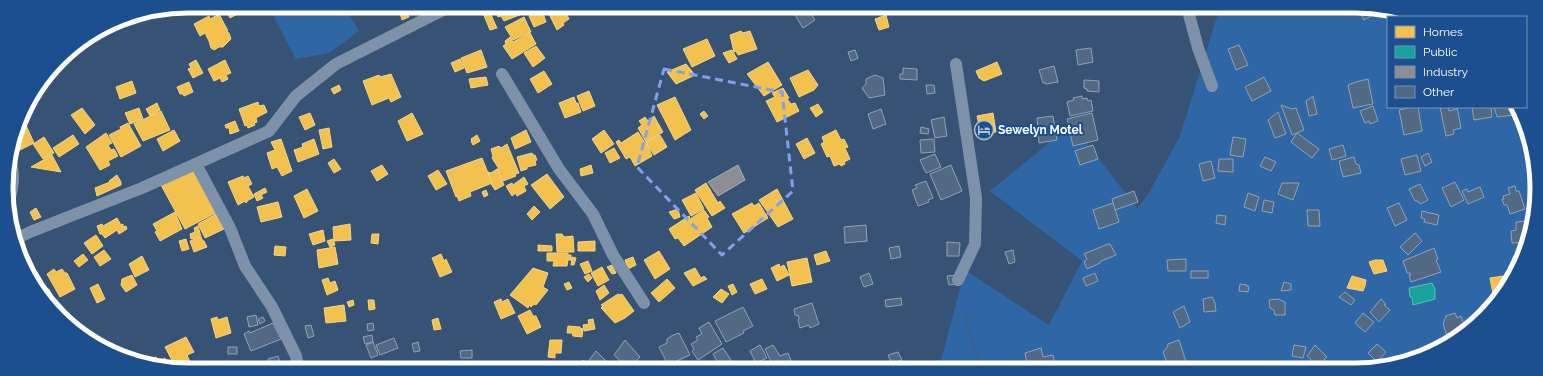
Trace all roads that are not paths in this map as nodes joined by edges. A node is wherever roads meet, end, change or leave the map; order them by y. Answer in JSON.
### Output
{"nodes":[{"id":1,"x":437,"y":13,"type":"edge"},
{"id":2,"x":1189,"y":13,"type":"edge"},
{"id":3,"x":956,"y":64,"type":"dead end"},
{"id":4,"x":502,"y":74,"type":"dead end"},
{"id":5,"x":1212,"y":86,"type":"dead end"},
{"id":6,"x":196,"y":164,"type":"junction"},
{"id":7,"x":20,"y":238,"type":"edge"},
{"id":8,"x":958,"y":280,"type":"dead end"},
{"id":9,"x":644,"y":304,"type":"dead end"},
{"id":10,"x":296,"y":363,"type":"edge"}],
"edges":[{"from":1,"to":6,"type":"street"},
{"from":2,"to":5,"type":"street"},
{"from":3,"to":8,"type":"street"},
{"from":4,"to":9,"type":"street"},
{"from":6,"to":7,"type":"street"},
{"from":6,"to":10,"type":"street"}]}
